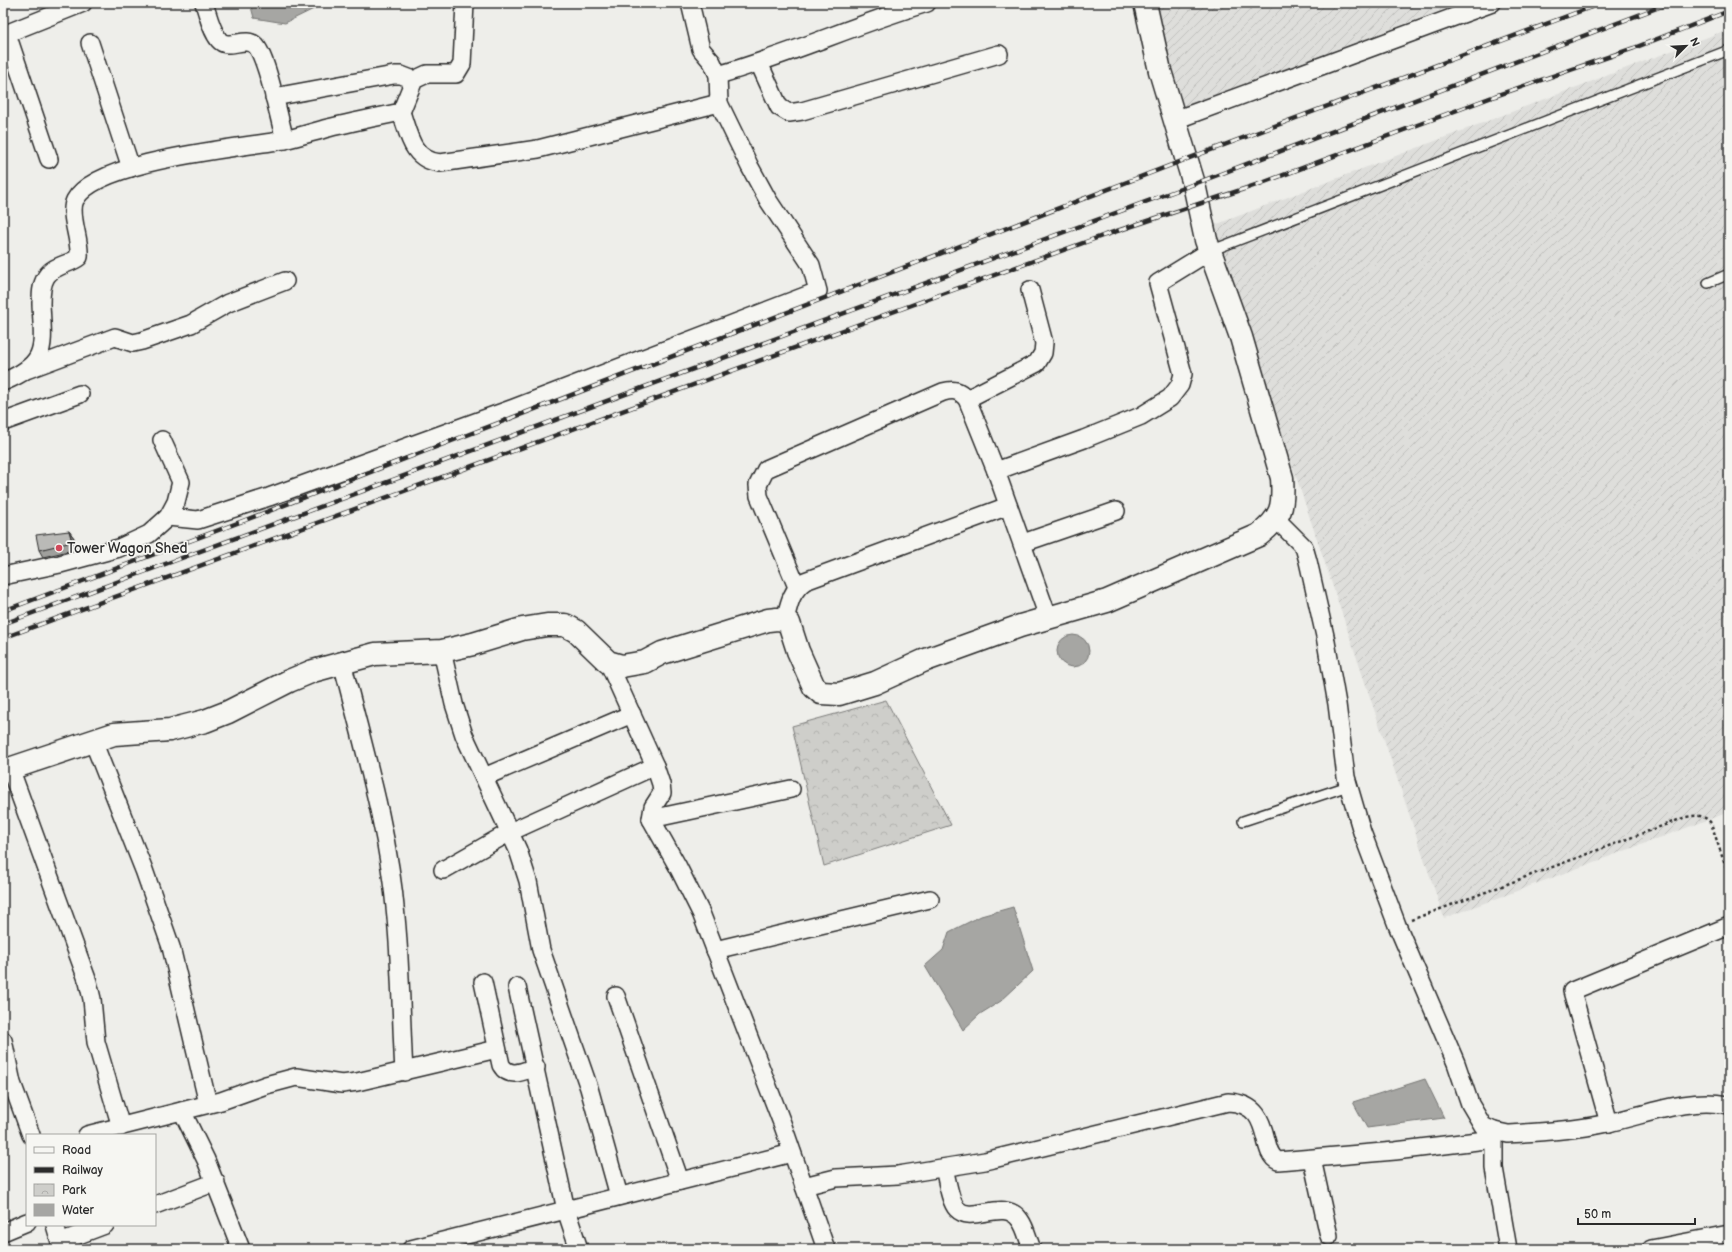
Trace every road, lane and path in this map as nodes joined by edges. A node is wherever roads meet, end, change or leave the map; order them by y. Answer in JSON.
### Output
{"nodes":[{"id":1,"x":83,"y":3,"type":"edge"},
{"id":2,"x":204,"y":3,"type":"edge"},
{"id":3,"x":465,"y":3,"type":"edge"},
{"id":4,"x":690,"y":3,"type":"edge"},
{"id":5,"x":927,"y":3,"type":"edge"},
{"id":6,"x":1145,"y":3,"type":"edge"},
{"id":7,"x":1492,"y":3,"type":"edge"},
{"id":8,"x":877,"y":11,"type":"edge"},
{"id":9,"x":5,"y":34,"type":"edge"},
{"id":10,"x":90,"y":43,"type":"dead end"},
{"id":11,"x":1729,"y":50,"type":"edge"},
{"id":12,"x":998,"y":54,"type":"dead end"},
{"id":13,"x":759,"y":63,"type":"junction"},
{"id":14,"x":718,"y":75,"type":"junction"},
{"id":15,"x":414,"y":80,"type":"junction"},
{"id":16,"x":274,"y":97,"type":"junction"},
{"id":17,"x":719,"y":103,"type":"junction"},
{"id":18,"x":402,"y":112,"type":"junction"},
{"id":19,"x":1175,"y":120,"type":"junction"},
{"id":20,"x":285,"y":140,"type":"junction"},
{"id":21,"x":49,"y":159,"type":"dead end"},
{"id":22,"x":131,"y":168,"type":"junction"},
{"id":23,"x":1210,"y":251,"type":"junction"},
{"id":24,"x":1729,"y":274,"type":"edge"},
{"id":25,"x":285,"y":281,"type":"dead end"},
{"id":26,"x":1708,"y":283,"type":"dead end"},
{"id":27,"x":1030,"y":290,"type":"dead end"},
{"id":28,"x":28,"y":369,"type":"junction"},
{"id":29,"x":3,"y":382,"type":"edge"},
{"id":30,"x":80,"y":394,"type":"dead end"},
{"id":31,"x":967,"y":399,"type":"junction"},
{"id":32,"x":3,"y":422,"type":"edge"},
{"id":33,"x":162,"y":440,"type":"dead end"},
{"id":34,"x":996,"y":471,"type":"junction"},
{"id":35,"x":1008,"y":506,"type":"junction"},
{"id":36,"x":1116,"y":511,"type":"dead end"},
{"id":37,"x":168,"y":517,"type":"junction"},
{"id":38,"x":1277,"y":520,"type":"junction"},
{"id":39,"x":1023,"y":543,"type":"junction"},
{"id":40,"x":3,"y":576,"type":"edge"},
{"id":41,"x":797,"y":587,"type":"junction"},
{"id":42,"x":1048,"y":617,"type":"junction"},
{"id":43,"x":785,"y":620,"type":"junction"},
{"id":44,"x":442,"y":651,"type":"junction"},
{"id":45,"x":342,"y":662,"type":"junction"},
{"id":46,"x":608,"y":662,"type":"junction"},
{"id":47,"x":632,"y":714,"type":"junction"},
{"id":48,"x":93,"y":741,"type":"junction"},
{"id":49,"x":655,"y":766,"type":"junction"},
{"id":50,"x":6,"y":770,"type":"edge"},
{"id":51,"x":484,"y":777,"type":"junction"},
{"id":52,"x":1348,"y":786,"type":"junction"},
{"id":53,"x":791,"y":789,"type":"dead end"},
{"id":54,"x":651,"y":819,"type":"junction"},
{"id":55,"x":1243,"y":821,"type":"dead end"},
{"id":56,"x":510,"y":832,"type":"junction"},
{"id":57,"x":443,"y":870,"type":"dead end"},
{"id":58,"x":1729,"y":877,"type":"edge"},
{"id":59,"x":930,"y":899,"type":"dead end"},
{"id":60,"x":1397,"y":925,"type":"junction"},
{"id":61,"x":1729,"y":926,"type":"edge"},
{"id":62,"x":715,"y":950,"type":"junction"},
{"id":63,"x":483,"y":982,"type":"dead end"},
{"id":64,"x":517,"y":987,"type":"dead end"},
{"id":65,"x":616,"y":996,"type":"dead end"},
{"id":66,"x":3,"y":1040,"type":"edge"},
{"id":67,"x":497,"y":1048,"type":"junction"},
{"id":68,"x":536,"y":1067,"type":"junction"},
{"id":69,"x":404,"y":1072,"type":"junction"},
{"id":70,"x":208,"y":1104,"type":"junction"},
{"id":71,"x":1729,"y":1105,"type":"edge"},
{"id":72,"x":182,"y":1111,"type":"junction"},
{"id":73,"x":1609,"y":1123,"type":"junction"},
{"id":74,"x":121,"y":1127,"type":"junction"},
{"id":75,"x":31,"y":1134,"type":"edge"},
{"id":76,"x":91,"y":1134,"type":"edge"},
{"id":77,"x":1494,"y":1135,"type":"junction"},
{"id":78,"x":792,"y":1153,"type":"junction"},
{"id":79,"x":1312,"y":1159,"type":"junction"},
{"id":80,"x":944,"y":1168,"type":"junction"},
{"id":81,"x":680,"y":1181,"type":"junction"},
{"id":82,"x":216,"y":1182,"type":"junction"},
{"id":83,"x":804,"y":1186,"type":"junction"},
{"id":84,"x":619,"y":1196,"type":"junction"},
{"id":85,"x":156,"y":1205,"type":"edge"},
{"id":86,"x":566,"y":1210,"type":"junction"},
{"id":87,"x":26,"y":1222,"type":"edge"},
{"id":88,"x":55,"y":1226,"type":"edge"},
{"id":89,"x":103,"y":1226,"type":"edge"},
{"id":90,"x":3,"y":1232,"type":"edge"},
{"id":91,"x":1729,"y":1234,"type":"edge"},
{"id":92,"x":1329,"y":1236,"type":"dead end"},
{"id":93,"x":460,"y":1243,"type":"edge"},
{"id":94,"x":61,"y":1246,"type":"edge"},
{"id":95,"x":241,"y":1249,"type":"edge"},
{"id":96,"x":411,"y":1249,"type":"edge"},
{"id":97,"x":579,"y":1249,"type":"edge"},
{"id":98,"x":826,"y":1249,"type":"edge"},
{"id":99,"x":1032,"y":1249,"type":"edge"},
{"id":100,"x":1508,"y":1249,"type":"edge"},
{"id":101,"x":1651,"y":1249,"type":"edge"}],
"edges":[{"from":1,"to":9,"type":"street"},
{"from":2,"to":16,"type":"street"},
{"from":3,"to":15,"type":"street"},
{"from":4,"to":14,"type":"street"},
{"from":5,"to":8,"type":"street"},
{"from":6,"to":19,"type":"street"},
{"from":7,"to":19,"type":"street"},
{"from":8,"to":13,"type":"street"},
{"from":9,"to":21,"type":"street"},
{"from":10,"to":22,"type":"street"},
{"from":11,"to":23,"type":"lane"},
{"from":12,"to":13,"type":"street"},
{"from":13,"to":14,"type":"street"},
{"from":14,"to":17,"type":"street"},
{"from":15,"to":16,"type":"street"},
{"from":15,"to":18,"type":"street"},
{"from":16,"to":20,"type":"street"},
{"from":17,"to":18,"type":"street"},
{"from":17,"to":37,"type":"street"},
{"from":18,"to":20,"type":"street"},
{"from":19,"to":23,"type":"street"},
{"from":20,"to":22,"type":"street"},
{"from":22,"to":28,"type":"street"},
{"from":23,"to":34,"type":"street"},
{"from":23,"to":38,"type":"street"},
{"from":24,"to":26,"type":"lane"},
{"from":25,"to":28,"type":"street"},
{"from":27,"to":31,"type":"street"},
{"from":28,"to":29,"type":"street"},
{"from":30,"to":32,"type":"street"},
{"from":31,"to":34,"type":"street"},
{"from":31,"to":41,"type":"street"},
{"from":33,"to":37,"type":"street"},
{"from":34,"to":35,"type":"street"},
{"from":35,"to":39,"type":"street"},
{"from":35,"to":41,"type":"street"},
{"from":36,"to":39,"type":"street"},
{"from":37,"to":40,"type":"street"},
{"from":38,"to":42,"type":"street"},
{"from":38,"to":52,"type":"street"},
{"from":39,"to":42,"type":"street"},
{"from":41,"to":43,"type":"street"},
{"from":42,"to":43,"type":"street"},
{"from":43,"to":46,"type":"street"},
{"from":44,"to":45,"type":"street"},
{"from":44,"to":46,"type":"street"},
{"from":44,"to":51,"type":"street"},
{"from":45,"to":48,"type":"street"},
{"from":45,"to":69,"type":"street"},
{"from":46,"to":47,"type":"street"},
{"from":47,"to":49,"type":"street"},
{"from":47,"to":51,"type":"street"},
{"from":48,"to":50,"type":"street"},
{"from":48,"to":70,"type":"street"},
{"from":49,"to":54,"type":"street"},
{"from":49,"to":56,"type":"street"},
{"from":50,"to":74,"type":"street"},
{"from":51,"to":56,"type":"street"},
{"from":52,"to":55,"type":"lane"},
{"from":52,"to":60,"type":"street"},
{"from":53,"to":54,"type":"street"},
{"from":54,"to":62,"type":"street"},
{"from":56,"to":57,"type":"street"},
{"from":56,"to":84,"type":"street"},
{"from":58,"to":60,"type":"path"},
{"from":59,"to":62,"type":"street"},
{"from":60,"to":77,"type":"street"},
{"from":61,"to":73,"type":"street"},
{"from":62,"to":78,"type":"street"},
{"from":63,"to":67,"type":"street"},
{"from":64,"to":68,"type":"street"},
{"from":65,"to":81,"type":"street"},
{"from":66,"to":75,"type":"street"},
{"from":67,"to":68,"type":"street"},
{"from":67,"to":69,"type":"street"},
{"from":68,"to":86,"type":"street"},
{"from":69,"to":70,"type":"street"},
{"from":70,"to":72,"type":"street"},
{"from":71,"to":73,"type":"street"},
{"from":72,"to":74,"type":"street"},
{"from":72,"to":82,"type":"street"},
{"from":73,"to":77,"type":"street"},
{"from":74,"to":76,"type":"street"},
{"from":77,"to":79,"type":"street"},
{"from":77,"to":100,"type":"street"},
{"from":78,"to":81,"type":"street"},
{"from":78,"to":83,"type":"street"},
{"from":79,"to":80,"type":"street"},
{"from":79,"to":92,"type":"street"},
{"from":80,"to":83,"type":"street"},
{"from":80,"to":99,"type":"street"},
{"from":81,"to":84,"type":"street"},
{"from":82,"to":85,"type":"street"},
{"from":82,"to":95,"type":"street"},
{"from":83,"to":98,"type":"street"},
{"from":84,"to":86,"type":"street"},
{"from":86,"to":93,"type":"street"},
{"from":86,"to":97,"type":"street"},
{"from":87,"to":90,"type":"street"},
{"from":88,"to":94,"type":"street"},
{"from":89,"to":94,"type":"street"},
{"from":91,"to":101,"type":"street"},
{"from":93,"to":96,"type":"street"}]}
